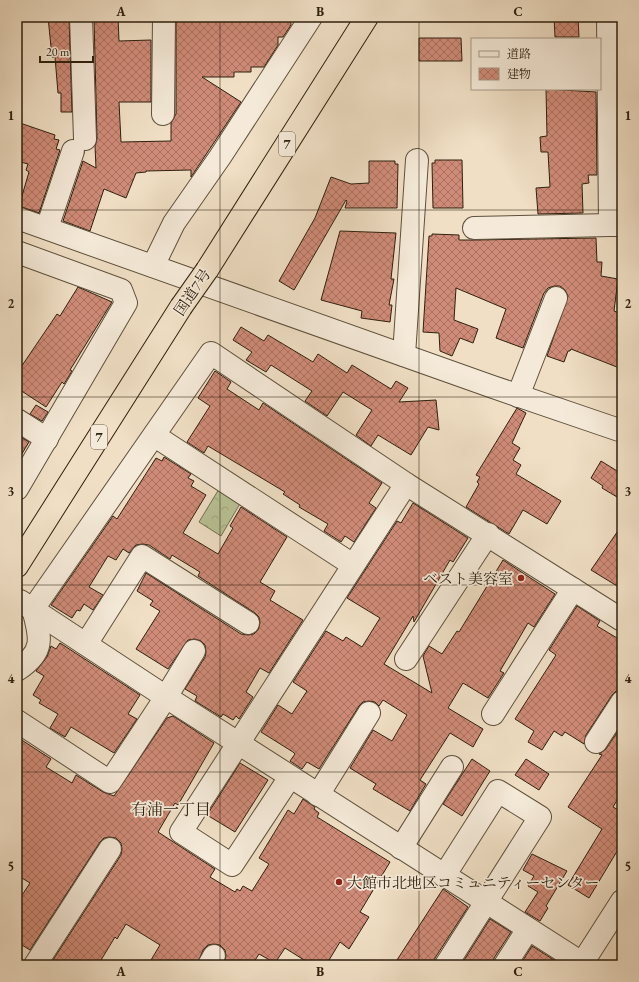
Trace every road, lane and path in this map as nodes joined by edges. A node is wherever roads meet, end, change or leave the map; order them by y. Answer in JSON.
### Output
{"nodes":[{"id":1,"x":81,"y":17,"type":"edge"},
{"id":2,"x":164,"y":17,"type":"edge"},
{"id":3,"x":311,"y":17,"type":"edge"},
{"id":4,"x":367,"y":17,"type":"edge"},
{"id":5,"x":608,"y":17,"type":"edge"},
{"id":6,"x":163,"y":114,"type":"dead end"},
{"id":7,"x":417,"y":160,"type":"dead end"},
{"id":8,"x":17,"y":218,"type":"edge"},
{"id":9,"x":616,"y":225,"type":"edge"},
{"id":10,"x":47,"y":228,"type":"junction"},
{"id":11,"x":474,"y":228,"type":"dead end"},
{"id":12,"x":17,"y":252,"type":"edge"},
{"id":13,"x":153,"y":266,"type":"junction"},
{"id":14,"x":556,"y":298,"type":"dead end"},
{"id":15,"x":404,"y":355,"type":"junction"},
{"id":16,"x":518,"y":396,"type":"junction"},
{"id":17,"x":17,"y":420,"type":"edge"},
{"id":18,"x":622,"y":431,"type":"edge"},
{"id":19,"x":155,"y":436,"type":"junction"},
{"id":20,"x":47,"y":439,"type":"junction"},
{"id":21,"x":406,"y":484,"type":"junction"},
{"id":22,"x":17,"y":489,"type":"edge"},
{"id":23,"x":488,"y":534,"type":"junction"},
{"id":24,"x":353,"y":565,"type":"junction"},
{"id":25,"x":17,"y":566,"type":"edge"},
{"id":26,"x":573,"y":589,"type":"junction"},
{"id":27,"x":26,"y":605,"type":"junction"},
{"id":28,"x":621,"y":616,"type":"edge"},
{"id":29,"x":248,"y":623,"type":"dead end"},
{"id":30,"x":86,"y":644,"type":"junction"},
{"id":31,"x":194,"y":651,"type":"dead end"},
{"id":32,"x":406,"y":659,"type":"dead end"},
{"id":33,"x":17,"y":670,"type":"edge"},
{"id":34,"x":166,"y":697,"type":"junction"},
{"id":35,"x":622,"y":702,"type":"edge"},
{"id":36,"x":369,"y":713,"type":"dead end"},
{"id":37,"x":493,"y":714,"type":"dead end"},
{"id":38,"x":17,"y":721,"type":"edge"},
{"id":39,"x":238,"y":742,"type":"junction"},
{"id":40,"x":596,"y":742,"type":"dead end"},
{"id":41,"x":452,"y":767,"type":"dead end"},
{"id":42,"x":290,"y":777,"type":"junction"},
{"id":43,"x":318,"y":794,"type":"junction"},
{"id":44,"x":401,"y":848,"type":"junction"},
{"id":45,"x":110,"y":849,"type":"dead end"},
{"id":46,"x":444,"y":876,"type":"junction"},
{"id":47,"x":622,"y":901,"type":"edge"},
{"id":48,"x":486,"y":902,"type":"junction"},
{"id":49,"x":528,"y":929,"type":"junction"},
{"id":50,"x":583,"y":964,"type":"edge"},
{"id":51,"x":35,"y":965,"type":"edge"},
{"id":52,"x":446,"y":965,"type":"edge"},
{"id":53,"x":505,"y":965,"type":"edge"}],
"edges":[{"from":1,"to":10,"type":"street"},
{"from":2,"to":6,"type":"street"},
{"from":3,"to":13,"type":"street"},
{"from":4,"to":25,"type":"highway","name":"国道7号","number":"7","bridge":true},
{"from":5,"to":9,"type":"street"},
{"from":7,"to":15,"type":"street"},
{"from":8,"to":10,"type":"street"},
{"from":9,"to":11,"type":"street"},
{"from":10,"to":13,"type":"street"},
{"from":12,"to":20,"type":"street"},
{"from":13,"to":15,"type":"street"},
{"from":14,"to":16,"type":"street"},
{"from":15,"to":16,"type":"street"},
{"from":16,"to":18,"type":"street"},
{"from":17,"to":20,"type":"street"},
{"from":19,"to":21,"type":"street"},
{"from":19,"to":24,"type":"street"},
{"from":19,"to":27,"type":"street"},
{"from":20,"to":22,"type":"street"},
{"from":21,"to":23,"type":"street"},
{"from":21,"to":24,"type":"street"},
{"from":23,"to":26,"type":"street"},
{"from":23,"to":32,"type":"street"},
{"from":24,"to":39,"type":"street"},
{"from":26,"to":28,"type":"street"},
{"from":26,"to":37,"type":"street"},
{"from":27,"to":30,"type":"street"},
{"from":27,"to":33,"type":"street"},
{"from":29,"to":30,"type":"street"},
{"from":30,"to":34,"type":"street"},
{"from":31,"to":34,"type":"street"},
{"from":34,"to":38,"type":"street"},
{"from":34,"to":39,"type":"street"},
{"from":35,"to":40,"type":"street"},
{"from":36,"to":43,"type":"street"},
{"from":39,"to":42,"type":"street"},
{"from":39,"to":42,"type":"street"},
{"from":41,"to":44,"type":"street"},
{"from":42,"to":43,"type":"street"},
{"from":43,"to":44,"type":"street"},
{"from":44,"to":46,"type":"street"},
{"from":45,"to":51,"type":"street"},
{"from":46,"to":48,"type":"street"},
{"from":46,"to":48,"type":"street"},
{"from":47,"to":50,"type":"street"},
{"from":48,"to":49,"type":"street"},
{"from":48,"to":52,"type":"street"},
{"from":49,"to":50,"type":"street"},
{"from":49,"to":53,"type":"street"}]}
